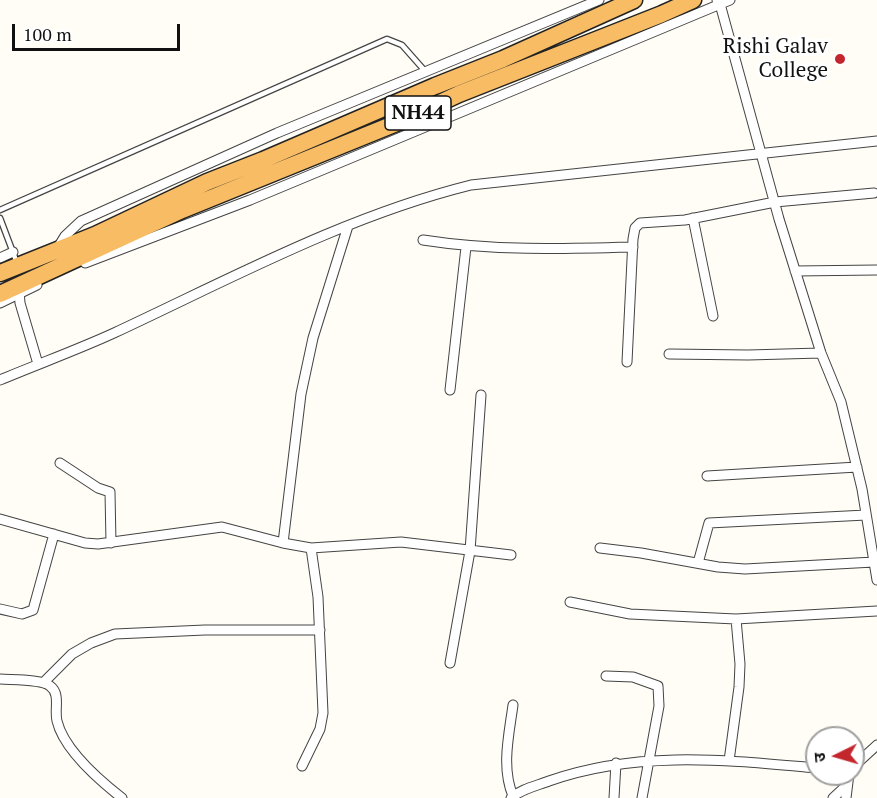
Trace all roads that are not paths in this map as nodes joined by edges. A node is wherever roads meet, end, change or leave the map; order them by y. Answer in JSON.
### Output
{"nodes":[{"id":1,"x":599,"y":0,"type":"edge"},
{"id":2,"x":634,"y":0,"type":"edge"},
{"id":3,"x":693,"y":0,"type":"edge"},
{"id":4,"x":722,"y":1,"type":"edge"},
{"id":5,"x":425,"y":71,"type":"junction"},
{"id":6,"x":877,"y":141,"type":"edge"},
{"id":7,"x":761,"y":153,"type":"junction"},
{"id":8,"x":874,"y":193,"type":"dead end"},
{"id":9,"x":775,"y":202,"type":"junction"},
{"id":10,"x":0,"y":210,"type":"edge"},
{"id":11,"x":0,"y":218,"type":"edge"},
{"id":12,"x":693,"y":218,"type":"junction"},
{"id":13,"x":140,"y":221,"type":"junction"},
{"id":14,"x":348,"y":226,"type":"junction"},
{"id":15,"x":423,"y":240,"type":"dead end"},
{"id":16,"x":466,"y":247,"type":"junction"},
{"id":17,"x":633,"y":248,"type":"junction"},
{"id":18,"x":56,"y":251,"type":"junction"},
{"id":19,"x":0,"y":258,"type":"edge"},
{"id":20,"x":16,"y":260,"type":"junction"},
{"id":21,"x":877,"y":270,"type":"edge"},
{"id":22,"x":795,"y":271,"type":"junction"},
{"id":23,"x":0,"y":273,"type":"edge"},
{"id":24,"x":19,"y":290,"type":"junction"},
{"id":25,"x":0,"y":294,"type":"edge"},
{"id":26,"x":0,"y":303,"type":"edge"},
{"id":27,"x":713,"y":316,"type":"dead end"},
{"id":28,"x":821,"y":353,"type":"junction"},
{"id":29,"x":669,"y":354,"type":"dead end"},
{"id":30,"x":627,"y":362,"type":"dead end"},
{"id":31,"x":38,"y":364,"type":"junction"},
{"id":32,"x":0,"y":380,"type":"edge"},
{"id":33,"x":450,"y":390,"type":"dead end"},
{"id":34,"x":481,"y":395,"type":"dead end"},
{"id":35,"x":60,"y":463,"type":"dead end"},
{"id":36,"x":857,"y":467,"type":"junction"},
{"id":37,"x":707,"y":476,"type":"dead end"},
{"id":38,"x":866,"y":515,"type":"junction"},
{"id":39,"x":0,"y":519,"type":"edge"},
{"id":40,"x":54,"y":534,"type":"junction"},
{"id":41,"x":111,"y":543,"type":"junction"},
{"id":42,"x":283,"y":543,"type":"junction"},
{"id":43,"x":311,"y":548,"type":"junction"},
{"id":44,"x":600,"y":548,"type":"dead end"},
{"id":45,"x":875,"y":550,"type":"edge"},
{"id":46,"x":470,"y":551,"type":"junction"},
{"id":47,"x":511,"y":555,"type":"dead end"},
{"id":48,"x":874,"y":562,"type":"junction"},
{"id":49,"x":698,"y":563,"type":"junction"},
{"id":50,"x":877,"y":580,"type":"edge"},
{"id":51,"x":570,"y":602,"type":"dead end"},
{"id":52,"x":0,"y":609,"type":"edge"},
{"id":53,"x":877,"y":611,"type":"edge"},
{"id":54,"x":736,"y":620,"type":"junction"},
{"id":55,"x":320,"y":630,"type":"junction"},
{"id":56,"x":450,"y":663,"type":"dead end"},
{"id":57,"x":606,"y":676,"type":"dead end"},
{"id":58,"x":0,"y":679,"type":"edge"},
{"id":59,"x":44,"y":682,"type":"junction"},
{"id":60,"x":513,"y":705,"type":"dead end"},
{"id":61,"x":877,"y":745,"type":"edge"},
{"id":62,"x":865,"y":756,"type":"edge"},
{"id":63,"x":647,"y":761,"type":"junction"},
{"id":64,"x":729,"y":761,"type":"junction"},
{"id":65,"x":616,"y":764,"type":"junction"},
{"id":66,"x":302,"y":766,"type":"dead end"},
{"id":67,"x":805,"y":767,"type":"edge"},
{"id":68,"x":846,"y":786,"type":"edge"},
{"id":69,"x":512,"y":797,"type":"edge"},
{"id":70,"x":120,"y":798,"type":"edge"},
{"id":71,"x":614,"y":798,"type":"edge"},
{"id":72,"x":642,"y":798,"type":"edge"},
{"id":73,"x":833,"y":798,"type":"edge"}],
"edges":[{"from":1,"to":5,"type":"street"},
{"from":2,"to":13,"type":"highway","number":"NH44"},
{"from":3,"to":13,"type":"highway","number":"NH44"},
{"from":4,"to":7,"type":"street"},
{"from":4,"to":24,"type":"street"},
{"from":5,"to":10,"type":"lane"},
{"from":5,"to":18,"type":"street"},
{"from":6,"to":7,"type":"street"},
{"from":7,"to":9,"type":"street"},
{"from":7,"to":14,"type":"street"},
{"from":8,"to":9,"type":"street"},
{"from":9,"to":12,"type":"street"},
{"from":9,"to":22,"type":"street"},
{"from":11,"to":20,"type":"lane"},
{"from":12,"to":17,"type":"street"},
{"from":12,"to":27,"type":"street"},
{"from":13,"to":18,"type":"highway","number":"NH44"},
{"from":13,"to":24,"type":"highway","number":"NH44"},
{"from":14,"to":31,"type":"street"},
{"from":14,"to":42,"type":"street"},
{"from":15,"to":16,"type":"street"},
{"from":16,"to":17,"type":"street"},
{"from":16,"to":33,"type":"street"},
{"from":17,"to":30,"type":"street"},
{"from":18,"to":20,"type":"highway","number":"NH44"},
{"from":19,"to":20,"type":"street"},
{"from":20,"to":23,"type":"highway","number":"NH44"},
{"from":21,"to":22,"type":"street"},
{"from":22,"to":28,"type":"street"},
{"from":24,"to":25,"type":"highway","number":"NH44"},
{"from":24,"to":26,"type":"street"},
{"from":24,"to":31,"type":"street"},
{"from":28,"to":29,"type":"street"},
{"from":28,"to":36,"type":"street"},
{"from":31,"to":32,"type":"street"},
{"from":34,"to":46,"type":"street"},
{"from":35,"to":41,"type":"street"},
{"from":36,"to":37,"type":"street"},
{"from":36,"to":38,"type":"street"},
{"from":38,"to":45,"type":"street"},
{"from":38,"to":49,"type":"street"},
{"from":39,"to":40,"type":"street"},
{"from":40,"to":41,"type":"street"},
{"from":40,"to":52,"type":"street"},
{"from":41,"to":42,"type":"street"},
{"from":42,"to":43,"type":"street"},
{"from":43,"to":46,"type":"street"},
{"from":43,"to":55,"type":"street"},
{"from":44,"to":49,"type":"street"},
{"from":45,"to":48,"type":"street"},
{"from":46,"to":47,"type":"street"},
{"from":46,"to":56,"type":"street"},
{"from":48,"to":49,"type":"street"},
{"from":48,"to":50,"type":"street"},
{"from":51,"to":54,"type":"street"},
{"from":53,"to":54,"type":"street"},
{"from":54,"to":64,"type":"street"},
{"from":55,"to":59,"type":"street"},
{"from":55,"to":66,"type":"street"},
{"from":57,"to":63,"type":"street"},
{"from":58,"to":59,"type":"street"},
{"from":59,"to":70,"type":"street"},
{"from":60,"to":69,"type":"street"},
{"from":61,"to":62,"type":"street"},
{"from":63,"to":64,"type":"street"},
{"from":63,"to":65,"type":"street"},
{"from":63,"to":72,"type":"street"},
{"from":64,"to":67,"type":"street"},
{"from":65,"to":69,"type":"street"},
{"from":65,"to":71,"type":"street"},
{"from":68,"to":73,"type":"street"}]}
